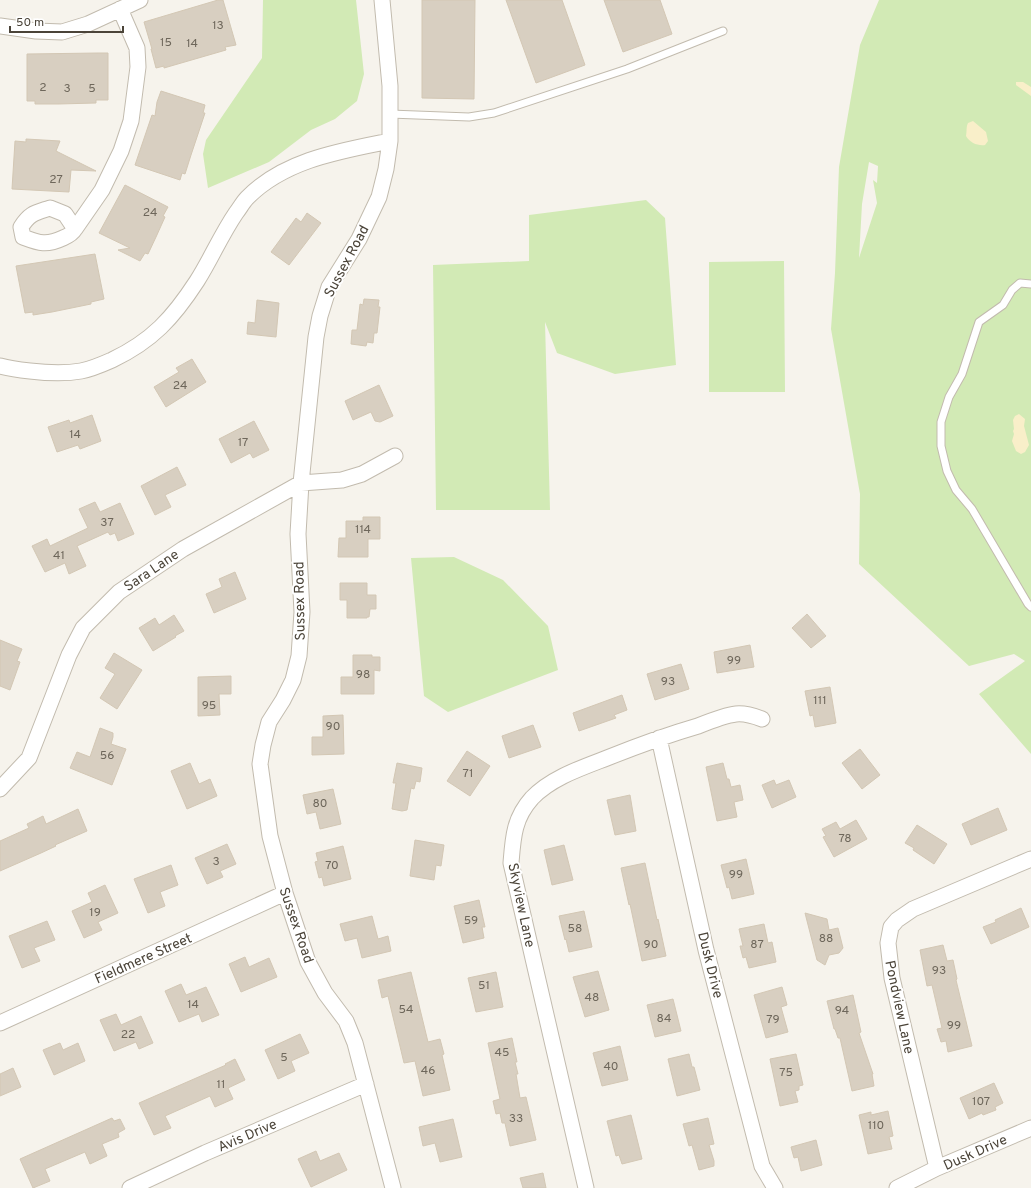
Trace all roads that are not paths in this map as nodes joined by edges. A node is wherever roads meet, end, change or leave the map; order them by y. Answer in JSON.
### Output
{"nodes":[{"id":1,"x":140,"y":0,"type":"edge"},
{"id":2,"x":382,"y":0,"type":"edge"},
{"id":3,"x":120,"y":9,"type":"junction"},
{"id":4,"x":0,"y":26,"type":"edge"},
{"id":5,"x":723,"y":31,"type":"dead end"},
{"id":6,"x":390,"y":114,"type":"junction"},
{"id":7,"x":390,"y":141,"type":"junction"},
{"id":8,"x":75,"y":229,"type":"dead end"},
{"id":9,"x":1031,"y":284,"type":"edge"},
{"id":10,"x":0,"y":366,"type":"edge"},
{"id":11,"x":395,"y":456,"type":"dead end"},
{"id":12,"x":301,"y":483,"type":"junction"},
{"id":13,"x":1031,"y":607,"type":"edge"},
{"id":14,"x":762,"y":719,"type":"dead end"},
{"id":15,"x":660,"y":738,"type":"junction"},
{"id":16,"x":0,"y":789,"type":"edge"},
{"id":17,"x":1031,"y":858,"type":"edge"},
{"id":18,"x":285,"y":893,"type":"junction"},
{"id":19,"x":0,"y":1022,"type":"edge"},
{"id":20,"x":366,"y":1084,"type":"junction"},
{"id":21,"x":1031,"y":1128,"type":"edge"},
{"id":22,"x":937,"y":1168,"type":"junction"},
{"id":23,"x":130,"y":1188,"type":"edge"},
{"id":24,"x":393,"y":1188,"type":"edge"},
{"id":25,"x":586,"y":1188,"type":"edge"},
{"id":26,"x":775,"y":1188,"type":"edge"},
{"id":27,"x":897,"y":1188,"type":"edge"}],
"edges":[{"from":1,"to":3,"type":"street"},
{"from":2,"to":6,"type":"street","name":"Sussex Road"},
{"from":3,"to":4,"type":"street"},
{"from":3,"to":8,"type":"street"},
{"from":5,"to":6,"type":"lane"},
{"from":6,"to":7,"type":"street","name":"Sussex Road"},
{"from":7,"to":10,"type":"street"},
{"from":7,"to":12,"type":"street","name":"Sussex Road"},
{"from":9,"to":13,"type":"lane"},
{"from":11,"to":12,"type":"street","name":"Sara Lane"},
{"from":12,"to":16,"type":"street","name":"Sara Lane"},
{"from":12,"to":18,"type":"street","name":"Sussex Road"},
{"from":14,"to":15,"type":"street","name":"Skyview Lane"},
{"from":15,"to":25,"type":"street","name":"Skyview Lane"},
{"from":15,"to":26,"type":"street","name":"Dusk Drive"},
{"from":17,"to":22,"type":"street","name":"Pondview Lane"},
{"from":18,"to":19,"type":"street","name":"Fieldmere Street"},
{"from":18,"to":20,"type":"street","name":"Sussex Road"},
{"from":20,"to":23,"type":"street","name":"Avis Drive"},
{"from":20,"to":24,"type":"street","name":"Sussex Road"},
{"from":21,"to":22,"type":"street","name":"Dusk Drive"},
{"from":22,"to":27,"type":"street","name":"Dusk Drive"}]}
